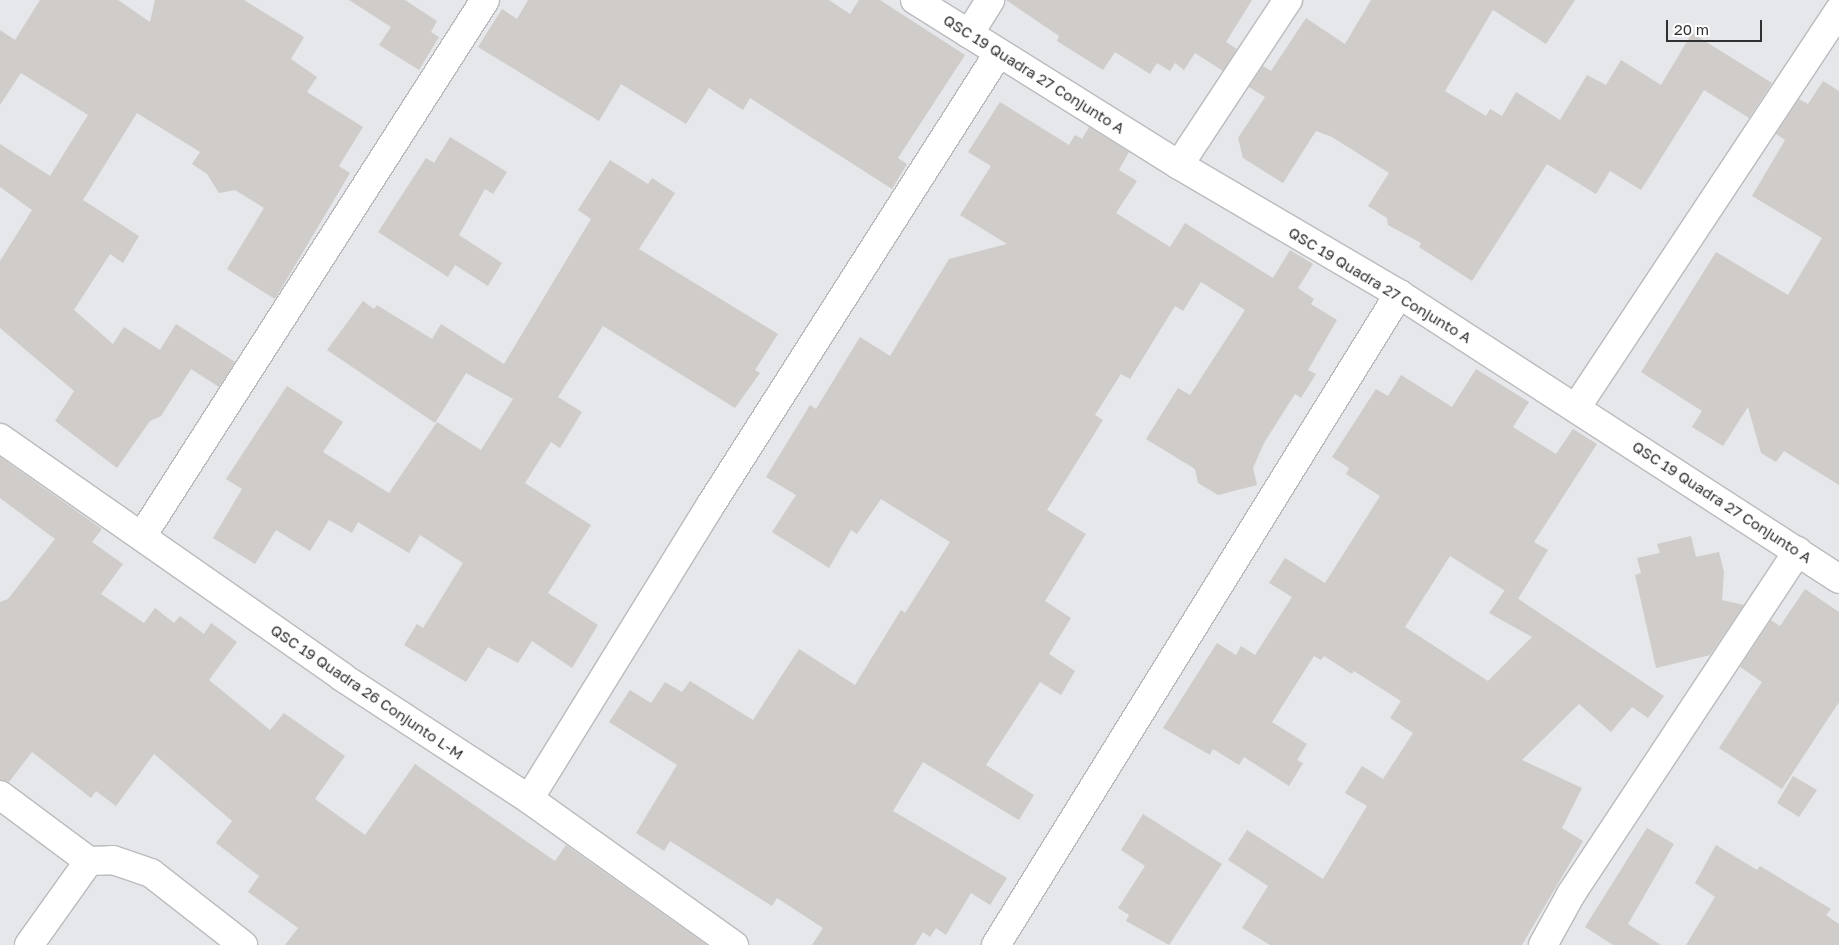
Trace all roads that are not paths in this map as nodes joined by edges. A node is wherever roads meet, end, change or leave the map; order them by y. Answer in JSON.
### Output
{"nodes":[{"id":1,"x":485,"y":0,"type":"edge"},
{"id":2,"x":915,"y":0,"type":"edge"},
{"id":3,"x":990,"y":0,"type":"edge"},
{"id":4,"x":1288,"y":0,"type":"edge"},
{"id":5,"x":1839,"y":10,"type":"edge"},
{"id":6,"x":969,"y":34,"type":"junction"},
{"id":7,"x":998,"y":54,"type":"junction"},
{"id":8,"x":1179,"y":165,"type":"junction"},
{"id":9,"x":1399,"y":294,"type":"junction"},
{"id":10,"x":1576,"y":408,"type":"junction"},
{"id":11,"x":0,"y":438,"type":"edge"},
{"id":12,"x":142,"y":536,"type":"junction"},
{"id":13,"x":1798,"y":551,"type":"junction"},
{"id":14,"x":1839,"y":578,"type":"edge"},
{"id":15,"x":0,"y":795,"type":"edge"},
{"id":16,"x":529,"y":799,"type":"junction"},
{"id":17,"x":89,"y":860,"type":"junction"},
{"id":18,"x":29,"y":945,"type":"edge"},
{"id":19,"x":243,"y":945,"type":"edge"},
{"id":20,"x":734,"y":945,"type":"edge"},
{"id":21,"x":996,"y":945,"type":"edge"},
{"id":22,"x":1543,"y":945,"type":"edge"}],
"edges":[{"from":1,"to":12,"type":"street"},
{"from":2,"to":6,"type":"street","name":"QSC 19 Quadra 27 Conjunto A"},
{"from":3,"to":6,"type":"street"},
{"from":4,"to":8,"type":"street"},
{"from":5,"to":10,"type":"street"},
{"from":6,"to":7,"type":"street","name":"QSC 19 Quadra 27 Conjunto A"},
{"from":7,"to":8,"type":"street","name":"QSC 19 Quadra 27 Conjunto A"},
{"from":7,"to":16,"type":"street"},
{"from":8,"to":9,"type":"street","name":"QSC 19 Quadra 27 Conjunto A"},
{"from":9,"to":10,"type":"street","name":"QSC 19 Quadra 27 Conjunto A"},
{"from":9,"to":21,"type":"street"},
{"from":10,"to":13,"type":"street","name":"QSC 19 Quadra 27 Conjunto A"},
{"from":11,"to":12,"type":"street","name":"QSC 19 Quadra 26 Conjunto L-M"},
{"from":12,"to":16,"type":"street","name":"QSC 19 Quadra 26 Conjunto L-M"},
{"from":13,"to":14,"type":"street","name":"QSC 19 Quadra 27 Conjunto A"},
{"from":13,"to":22,"type":"street"},
{"from":15,"to":17,"type":"street"},
{"from":16,"to":20,"type":"street","name":"QSC 19 Quadra 26 Conjunto L-M"},
{"from":17,"to":18,"type":"street"},
{"from":17,"to":19,"type":"street"}]}
